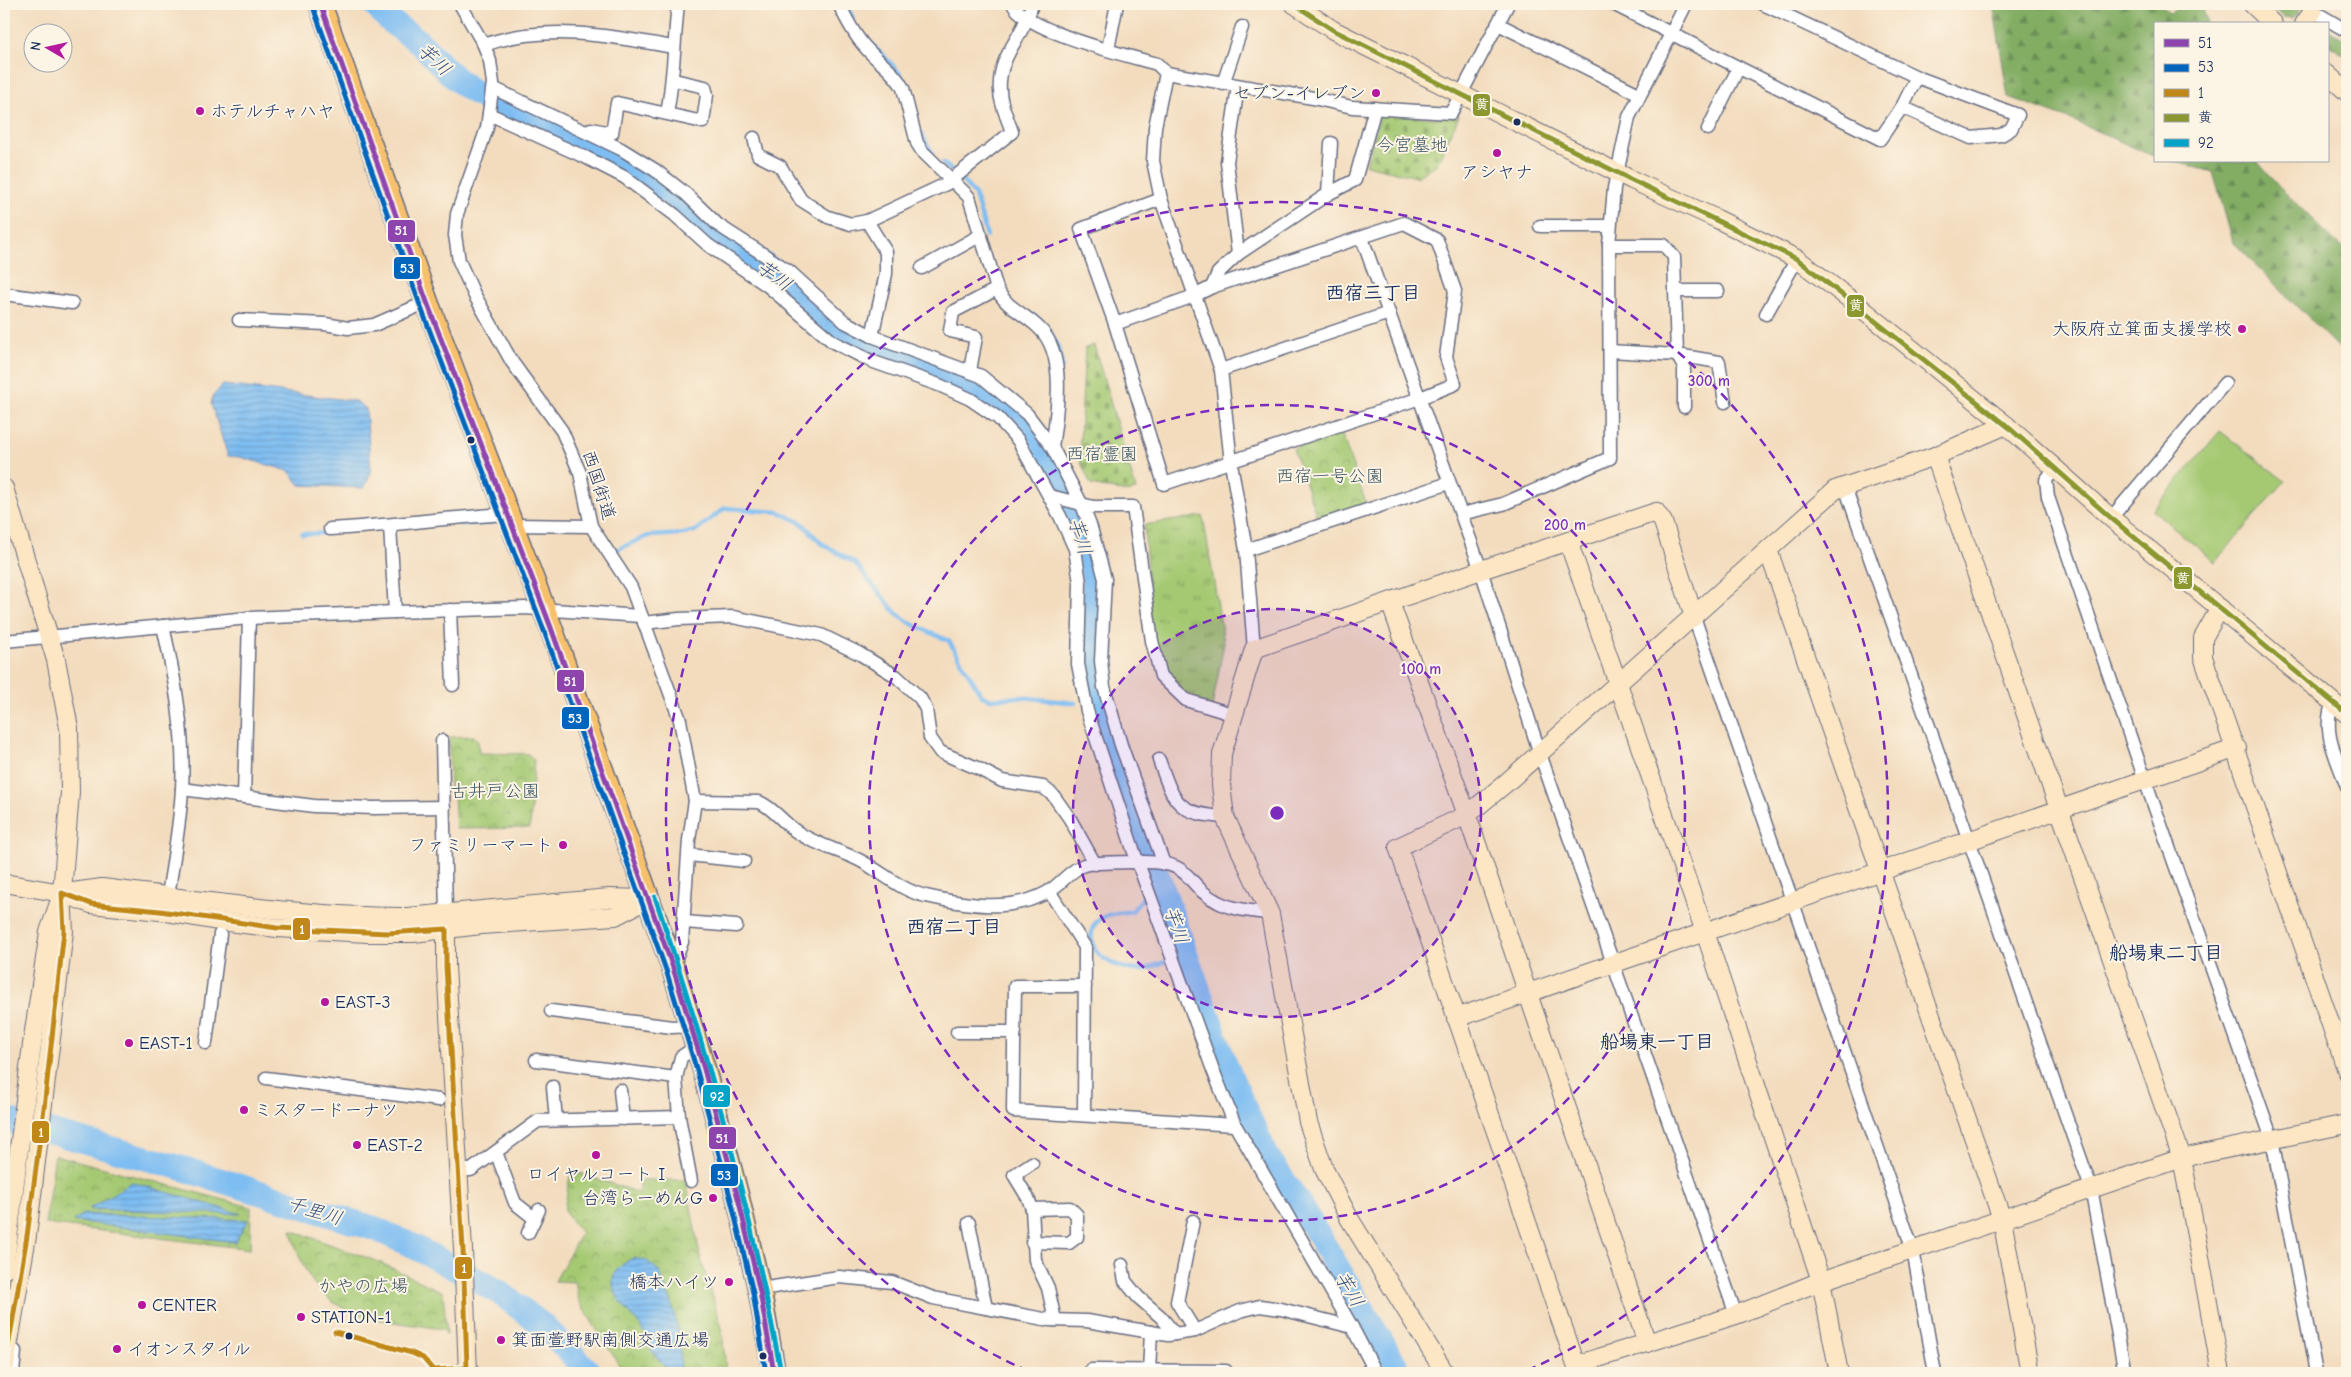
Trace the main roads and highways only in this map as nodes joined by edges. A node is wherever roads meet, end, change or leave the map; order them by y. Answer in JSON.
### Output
{"nodes":[{"id":1,"x":320,"y":4,"type":"edge"},
{"id":2,"x":774,"y":1373,"type":"edge"}],
"edges":[{"from":1,"to":2,"type":"highway"}]}
